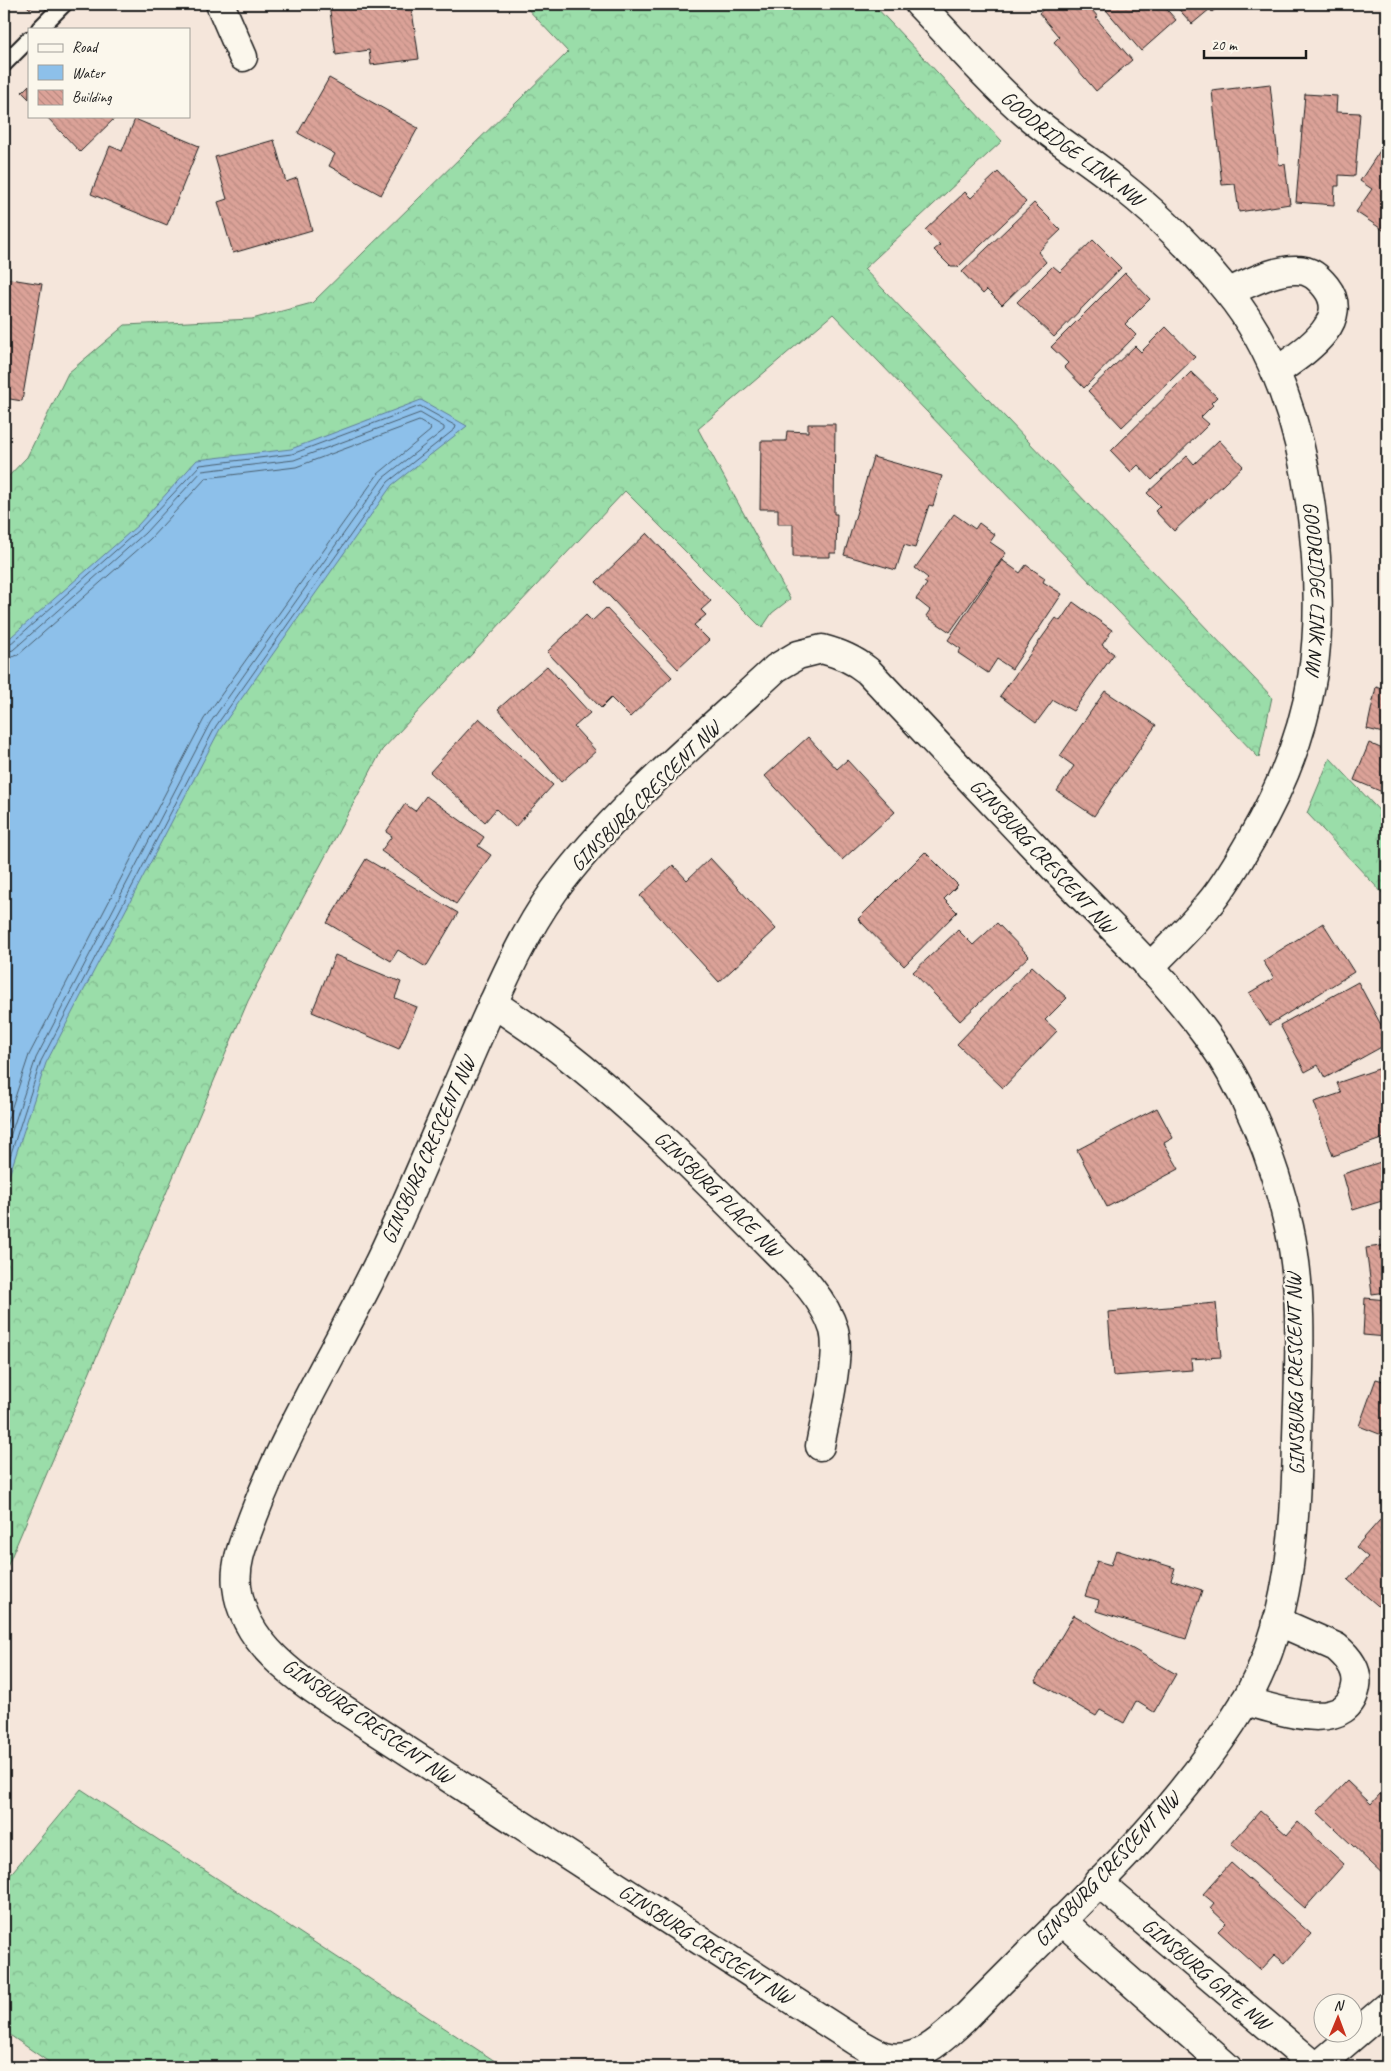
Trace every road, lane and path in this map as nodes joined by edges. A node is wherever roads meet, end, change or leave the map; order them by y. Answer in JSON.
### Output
{"nodes":[{"id":1,"x":64,"y":4,"type":"edge"},
{"id":2,"x":220,"y":4,"type":"edge"},
{"id":3,"x":926,"y":6,"type":"edge"},
{"id":4,"x":40,"y":28,"type":"edge"},
{"id":5,"x":28,"y":40,"type":"edge"},
{"id":6,"x":243,"y":57,"type":"dead end"},
{"id":7,"x":4,"y":64,"type":"edge"},
{"id":8,"x":1228,"y":292,"type":"junction"},
{"id":9,"x":1276,"y":372,"type":"junction"},
{"id":10,"x":1149,"y":968,"type":"junction"},
{"id":11,"x":493,"y":1003,"type":"junction"},
{"id":12,"x":820,"y":1446,"type":"dead end"},
{"id":13,"x":1277,"y":1621,"type":"junction"},
{"id":14,"x":1245,"y":1701,"type":"junction"},
{"id":15,"x":1098,"y":1882,"type":"junction"},
{"id":16,"x":1061,"y":1920,"type":"junction"},
{"id":17,"x":1387,"y":2007,"type":"edge"},
{"id":18,"x":1227,"y":2067,"type":"edge"},
{"id":19,"x":1316,"y":2067,"type":"edge"}],
"edges":[{"from":1,"to":4,"type":"lane"},
{"from":2,"to":6,"type":"street"},
{"from":3,"to":8,"type":"street","name":"GOODRIDGE LINK NW"},
{"from":5,"to":7,"type":"lane"},
{"from":8,"to":9,"type":"street","name":"GOODRIDGE LINK NW"},
{"from":8,"to":9,"type":"street"},
{"from":9,"to":10,"type":"street","name":"GOODRIDGE LINK NW"},
{"from":10,"to":11,"type":"street","name":"GINSBURG CRESCENT NW"},
{"from":10,"to":13,"type":"street","name":"GINSBURG CRESCENT NW"},
{"from":11,"to":12,"type":"street","name":"GINSBURG PLACE NW"},
{"from":11,"to":16,"type":"street","name":"GINSBURG CRESCENT NW"},
{"from":13,"to":14,"type":"street","name":"GINSBURG CRESCENT NW"},
{"from":13,"to":14,"type":"street"},
{"from":14,"to":15,"type":"street","name":"GINSBURG CRESCENT NW"},
{"from":15,"to":16,"type":"street","name":"GINSBURG CRESCENT NW"},
{"from":15,"to":19,"type":"street","name":"GINSBURG GATE NW"},
{"from":16,"to":18,"type":"street"},
{"from":17,"to":19,"type":"street"}]}
